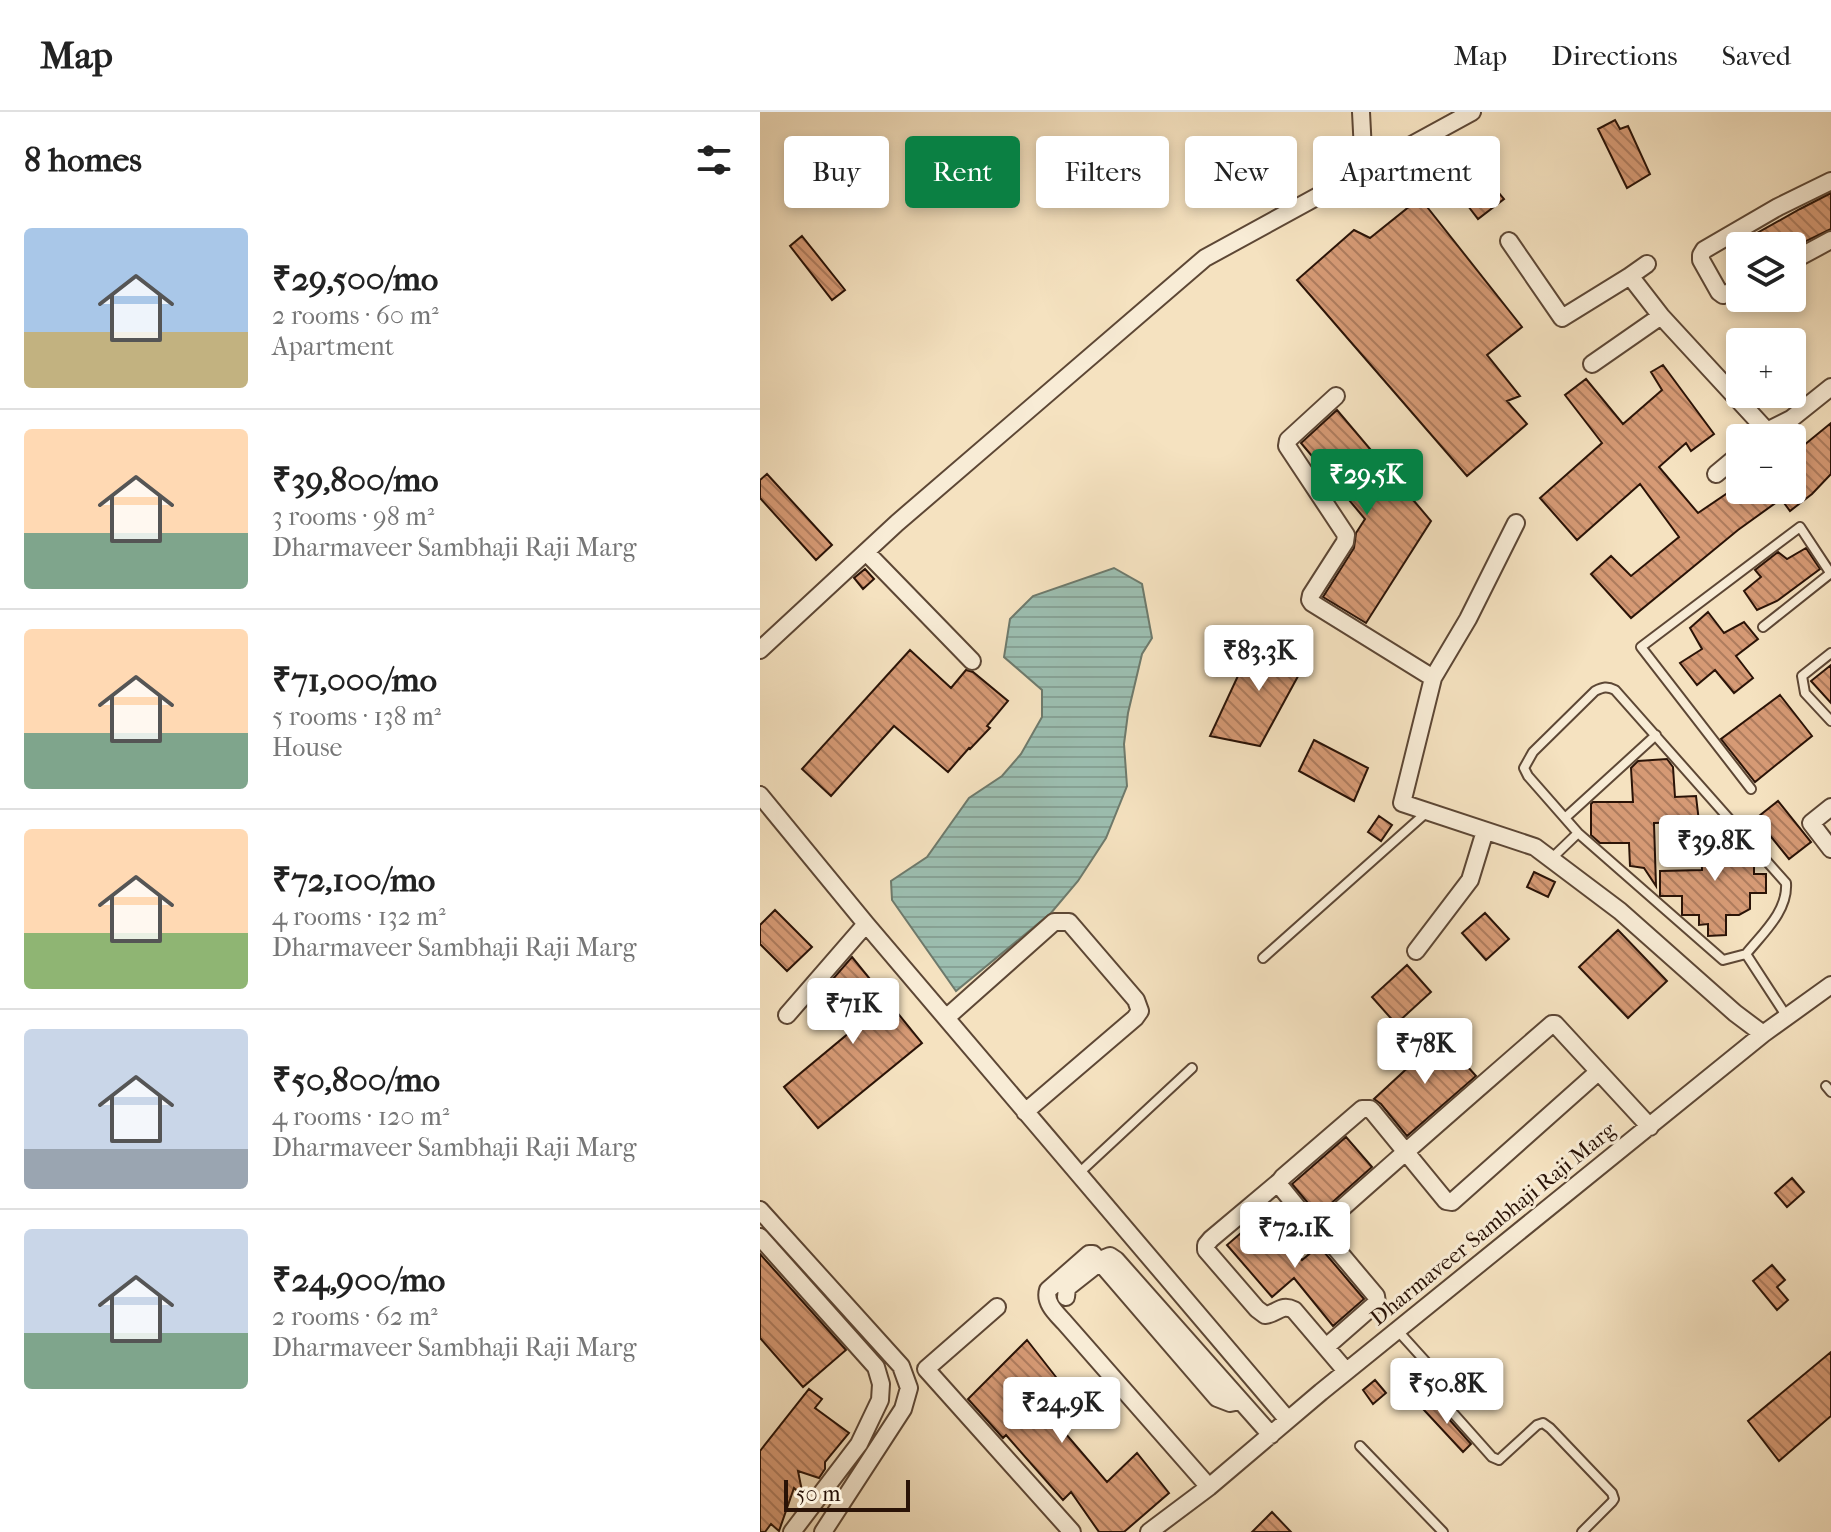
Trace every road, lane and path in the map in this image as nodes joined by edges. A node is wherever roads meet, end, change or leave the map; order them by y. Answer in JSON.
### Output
{"nodes":[{"id":1,"x":1361,"y":112,"type":"edge"},
{"id":2,"x":1472,"y":112,"type":"edge"},
{"id":3,"x":1362,"y":136,"type":"edge"},
{"id":4,"x":1428,"y":136,"type":"edge"},
{"id":5,"x":1831,"y":181,"type":"edge"},
{"id":6,"x":1313,"y":199,"type":"edge"},
{"id":7,"x":1735,"y":232,"type":"edge"},
{"id":8,"x":1726,"y":237,"type":"edge"},
{"id":9,"x":1831,"y":240,"type":"edge"},
{"id":10,"x":1509,"y":241,"type":"dead end"},
{"id":11,"x":1806,"y":253,"type":"edge"},
{"id":12,"x":1647,"y":264,"type":"dead end"},
{"id":13,"x":1630,"y":276,"type":"junction"},
{"id":14,"x":1726,"y":294,"type":"edge"},
{"id":15,"x":1661,"y":316,"type":"junction"},
{"id":16,"x":1592,"y":364,"type":"dead end"},
{"id":17,"x":1831,"y":387,"type":"edge"},
{"id":18,"x":1336,"y":396,"type":"dead end"},
{"id":19,"x":1754,"y":424,"type":"edge"},
{"id":20,"x":1782,"y":424,"type":"edge"},
{"id":21,"x":1726,"y":466,"type":"edge"},
{"id":22,"x":1716,"y":474,"type":"dead end"},
{"id":23,"x":1516,"y":523,"type":"dead end"},
{"id":24,"x":866,"y":552,"type":"junction"},
{"id":25,"x":1831,"y":574,"type":"edge"},
{"id":26,"x":1763,"y":627,"type":"dead end"},
{"id":27,"x":760,"y":650,"type":"edge"},
{"id":28,"x":1831,"y":653,"type":"edge"},
{"id":29,"x":972,"y":661,"type":"dead end"},
{"id":30,"x":1433,"y":678,"type":"junction"},
{"id":31,"x":1831,"y":721,"type":"edge"},
{"id":32,"x":1656,"y":735,"type":"junction"},
{"id":33,"x":1751,"y":789,"type":"dead end"},
{"id":34,"x":760,"y":795,"type":"edge"},
{"id":35,"x":1831,"y":807,"type":"edge"},
{"id":36,"x":1428,"y":811,"type":"junction"},
{"id":37,"x":1565,"y":818,"type":"junction"},
{"id":38,"x":1485,"y":831,"type":"junction"},
{"id":39,"x":1578,"y":833,"type":"junction"},
{"id":40,"x":1831,"y":849,"type":"edge"},
{"id":41,"x":1551,"y":859,"type":"junction"},
{"id":42,"x":866,"y":924,"type":"junction"},
{"id":43,"x":1416,"y":951,"type":"dead end"},
{"id":44,"x":1746,"y":954,"type":"junction"},
{"id":45,"x":1263,"y":958,"type":"dead end"},
{"id":46,"x":1831,"y":985,"type":"edge"},
{"id":47,"x":787,"y":1015,"type":"dead end"},
{"id":48,"x":1787,"y":1017,"type":"junction"},
{"id":49,"x":946,"y":1018,"type":"junction"},
{"id":50,"x":1763,"y":1034,"type":"junction"},
{"id":51,"x":1192,"y":1068,"type":"dead end"},
{"id":52,"x":1598,"y":1072,"type":"junction"},
{"id":53,"x":1025,"y":1112,"type":"junction"},
{"id":54,"x":1650,"y":1127,"type":"junction"},
{"id":55,"x":1406,"y":1152,"type":"junction"},
{"id":56,"x":1078,"y":1174,"type":"junction"},
{"id":57,"x":1280,"y":1181,"type":"junction"},
{"id":58,"x":760,"y":1210,"type":"edge"},
{"id":59,"x":1318,"y":1227,"type":"junction"},
{"id":60,"x":760,"y":1237,"type":"edge"},
{"id":61,"x":1100,"y":1262,"type":"junction"},
{"id":62,"x":1066,"y":1297,"type":"dead end"},
{"id":63,"x":997,"y":1307,"type":"dead end"},
{"id":64,"x":1397,"y":1330,"type":"junction"},
{"id":65,"x":1326,"y":1347,"type":"junction"},
{"id":66,"x":1346,"y":1371,"type":"junction"},
{"id":67,"x":1288,"y":1420,"type":"junction"},
{"id":68,"x":1271,"y":1435,"type":"junction"},
{"id":69,"x":1360,"y":1446,"type":"dead end"},
{"id":70,"x":1209,"y":1487,"type":"junction"},
{"id":71,"x":792,"y":1532,"type":"edge"},
{"id":72,"x":823,"y":1532,"type":"edge"},
{"id":73,"x":1072,"y":1532,"type":"edge"},
{"id":74,"x":1149,"y":1532,"type":"edge"},
{"id":75,"x":1443,"y":1532,"type":"edge"},
{"id":76,"x":1582,"y":1532,"type":"edge"}],
"edges":[{"from":1,"to":3,"type":"street"},
{"from":2,"to":4,"type":"street"},
{"from":5,"to":7,"type":"street"},
{"from":6,"to":24,"type":"street"},
{"from":8,"to":14,"type":"street"},
{"from":9,"to":11,"type":"street"},
{"from":10,"to":13,"type":"street"},
{"from":12,"to":13,"type":"street"},
{"from":13,"to":15,"type":"street"},
{"from":15,"to":16,"type":"street"},
{"from":15,"to":19,"type":"street"},
{"from":17,"to":20,"type":"street"},
{"from":18,"to":30,"type":"street"},
{"from":21,"to":22,"type":"street"},
{"from":23,"to":30,"type":"street"},
{"from":24,"to":27,"type":"street"},
{"from":24,"to":29,"type":"street"},
{"from":25,"to":26,"type":"lane"},
{"from":25,"to":33,"type":"lane"},
{"from":28,"to":31,"type":"lane"},
{"from":30,"to":36,"type":"street"},
{"from":32,"to":37,"type":"lane"},
{"from":32,"to":37,"type":"lane"},
{"from":32,"to":44,"type":"lane"},
{"from":34,"to":42,"type":"street"},
{"from":35,"to":40,"type":"street"},
{"from":36,"to":38,"type":"street"},
{"from":36,"to":45,"type":"lane"},
{"from":37,"to":39,"type":"lane"},
{"from":38,"to":41,"type":"street"},
{"from":38,"to":43,"type":"street"},
{"from":39,"to":41,"type":"lane"},
{"from":39,"to":44,"type":"lane"},
{"from":41,"to":50,"type":"street"},
{"from":42,"to":47,"type":"street"},
{"from":42,"to":49,"type":"street"},
{"from":44,"to":48,"type":"lane"},
{"from":46,"to":48,"type":"street","name":"Dharmaveer Sambhaji Raji Marg"},
{"from":48,"to":50,"type":"street","name":"Dharmaveer Sambhaji Raji Marg"},
{"from":49,"to":53,"type":"street"},
{"from":49,"to":53,"type":"street"},
{"from":50,"to":54,"type":"street","name":"Dharmaveer Sambhaji Raji Marg"},
{"from":51,"to":56,"type":"lane"},
{"from":52,"to":54,"type":"street"},
{"from":52,"to":55,"type":"street"},
{"from":52,"to":55,"type":"street"},
{"from":53,"to":56,"type":"street"},
{"from":54,"to":64,"type":"street","name":"Dharmaveer Sambhaji Raji Marg"},
{"from":55,"to":57,"type":"street"},
{"from":55,"to":59,"type":"street"},
{"from":56,"to":67,"type":"street"},
{"from":57,"to":59,"type":"street"},
{"from":57,"to":65,"type":"street"},
{"from":58,"to":72,"type":"street"},
{"from":59,"to":65,"type":"street"},
{"from":60,"to":71,"type":"street"},
{"from":61,"to":62,"type":"street"},
{"from":61,"to":68,"type":"street"},
{"from":61,"to":70,"type":"street"},
{"from":63,"to":73,"type":"street"},
{"from":64,"to":66,"type":"street","name":"Dharmaveer Sambhaji Raji Marg"},
{"from":64,"to":76,"type":"lane"},
{"from":65,"to":66,"type":"street"},
{"from":66,"to":67,"type":"street","name":"Dharmaveer Sambhaji Raji Marg"},
{"from":67,"to":68,"type":"street","name":"Dharmaveer Sambhaji Raji Marg"},
{"from":68,"to":70,"type":"street","name":"Dharmaveer Sambhaji Raji Marg"},
{"from":69,"to":75,"type":"lane"},
{"from":70,"to":74,"type":"street","name":"Dharmaveer Sambhaji Raji Marg"}]}
